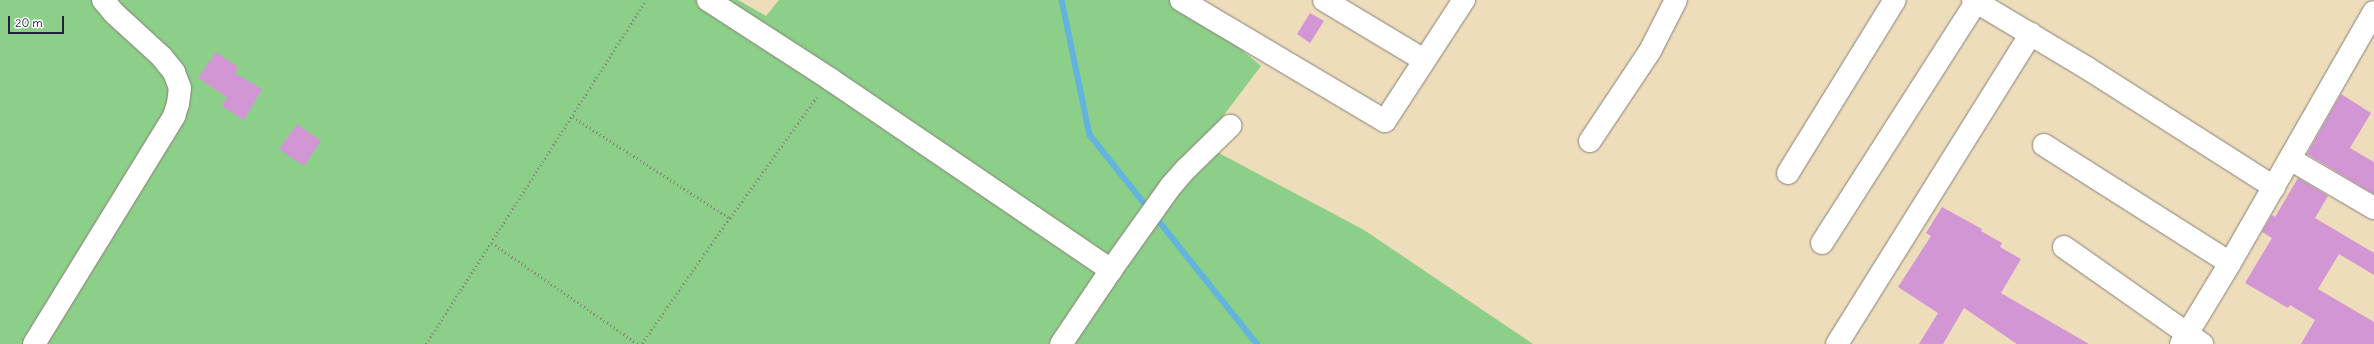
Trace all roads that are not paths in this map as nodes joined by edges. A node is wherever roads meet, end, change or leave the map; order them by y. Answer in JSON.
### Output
{"nodes":[{"id":1,"x":103,"y":0,"type":"edge"},
{"id":2,"x":708,"y":0,"type":"edge"},
{"id":3,"x":1181,"y":0,"type":"edge"},
{"id":4,"x":1324,"y":0,"type":"edge"},
{"id":5,"x":1676,"y":0,"type":"edge"},
{"id":6,"x":1895,"y":0,"type":"edge"},
{"id":7,"x":1455,"y":3,"type":"edge"},
{"id":8,"x":1984,"y":3,"type":"edge"},
{"id":9,"x":2374,"y":12,"type":"edge"},
{"id":10,"x":2031,"y":34,"type":"junction"},
{"id":11,"x":1424,"y":60,"type":"junction"},
{"id":12,"x":1230,"y":126,"type":"dead end"},
{"id":13,"x":1590,"y":142,"type":"dead end"},
{"id":14,"x":2044,"y":146,"type":"dead end"},
{"id":15,"x":2290,"y":159,"type":"junction"},
{"id":16,"x":1788,"y":173,"type":"dead end"},
{"id":17,"x":2274,"y":187,"type":"junction"},
{"id":18,"x":2374,"y":208,"type":"edge"},
{"id":19,"x":1822,"y":243,"type":"dead end"},
{"id":20,"x":2064,"y":247,"type":"dead end"},
{"id":21,"x":2230,"y":264,"type":"junction"},
{"id":22,"x":1111,"y":270,"type":"junction"},
{"id":23,"x":2190,"y":341,"type":"edge"},
{"id":24,"x":1844,"y":342,"type":"edge"},
{"id":25,"x":34,"y":344,"type":"edge"},
{"id":26,"x":1061,"y":344,"type":"edge"}],
"edges":[{"from":1,"to":25,"type":"street"},
{"from":2,"to":22,"type":"street"},
{"from":3,"to":11,"type":"street"},
{"from":4,"to":11,"type":"street"},
{"from":5,"to":13,"type":"street"},
{"from":6,"to":16,"type":"street"},
{"from":7,"to":11,"type":"street"},
{"from":8,"to":10,"type":"street"},
{"from":8,"to":19,"type":"street"},
{"from":9,"to":15,"type":"street"},
{"from":10,"to":17,"type":"street"},
{"from":10,"to":24,"type":"street"},
{"from":12,"to":22,"type":"street"},
{"from":14,"to":21,"type":"street"},
{"from":15,"to":17,"type":"street"},
{"from":15,"to":18,"type":"street"},
{"from":17,"to":21,"type":"street"},
{"from":20,"to":23,"type":"street"},
{"from":21,"to":23,"type":"street"},
{"from":22,"to":26,"type":"street"}]}
